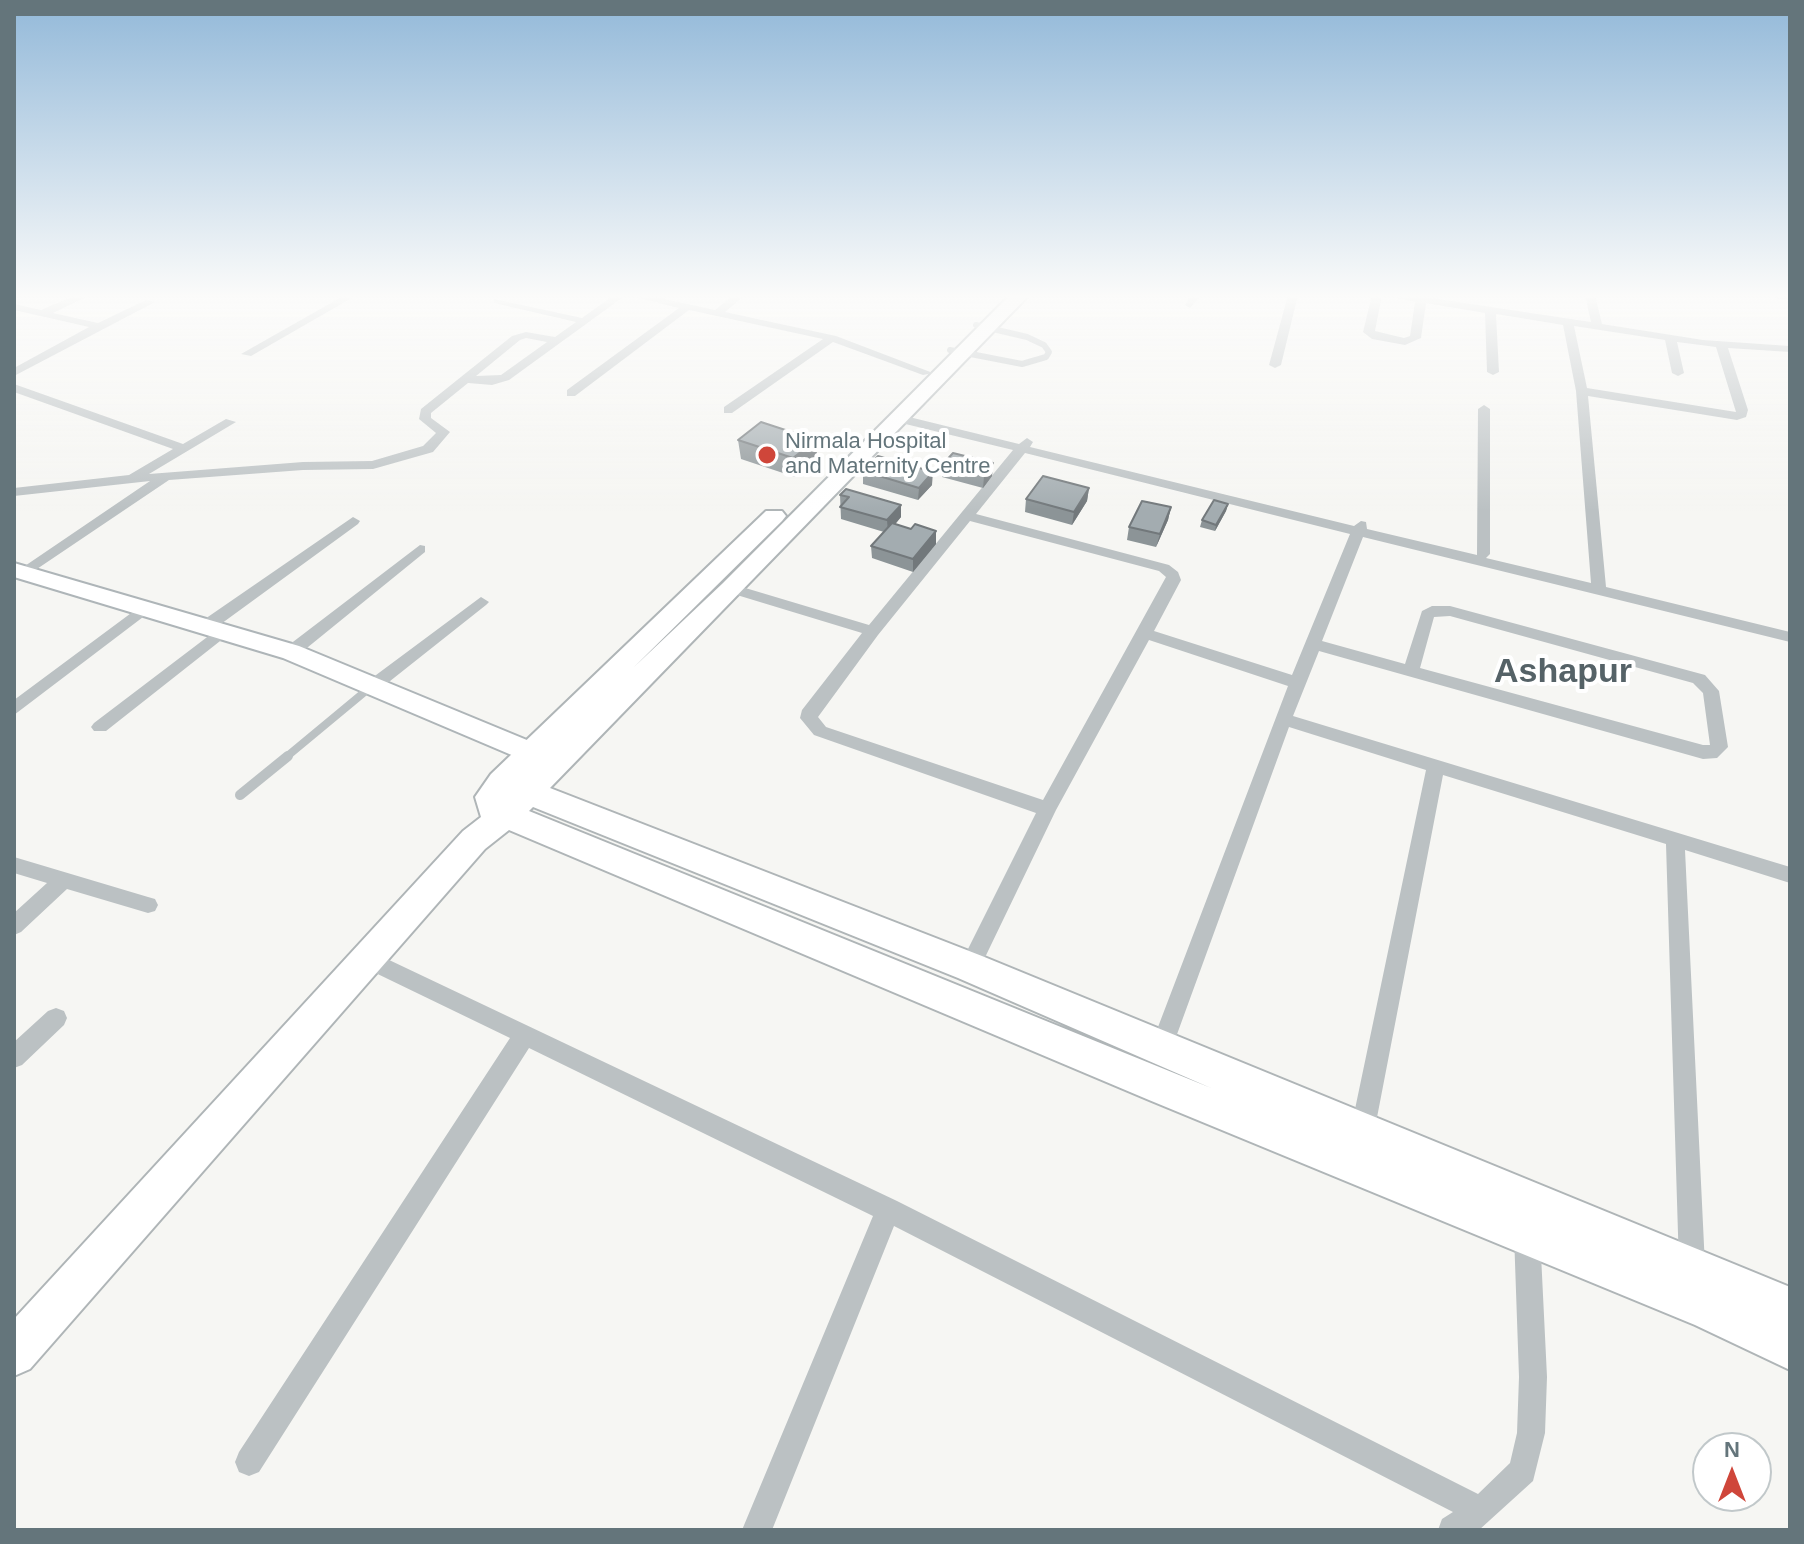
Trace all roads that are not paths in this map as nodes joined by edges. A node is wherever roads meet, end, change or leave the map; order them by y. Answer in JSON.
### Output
{"nodes":[{"id":1,"x":479,"y":367,"type":"edge"},
{"id":2,"x":519,"y":367,"type":"edge"},
{"id":3,"x":606,"y":367,"type":"edge"},
{"id":4,"x":790,"y":367,"type":"edge"},
{"id":5,"x":911,"y":367,"type":"edge"},
{"id":6,"x":935,"y":367,"type":"edge"},
{"id":7,"x":943,"y":367,"type":"edge"},
{"id":8,"x":1493,"y":367,"type":"edge"},
{"id":9,"x":1577,"y":367,"type":"edge"},
{"id":10,"x":1677,"y":367,"type":"edge"},
{"id":11,"x":1728,"y":367,"type":"edge"},
{"id":12,"x":1493,"y":372,"type":"dead end"},
{"id":13,"x":927,"y":373,"type":"junction"},
{"id":14,"x":1678,"y":373,"type":"dead end"},
{"id":15,"x":463,"y":379,"type":"junction"},
{"id":16,"x":14,"y":388,"type":"edge"},
{"id":17,"x":1582,"y":391,"type":"junction"},
{"id":18,"x":571,"y":393,"type":"dead end"},
{"id":19,"x":1484,"y":409,"type":"dead end"},
{"id":20,"x":728,"y":410,"type":"dead end"},
{"id":21,"x":901,"y":414,"type":"junction"},
{"id":22,"x":230,"y":422,"type":"dead end"},
{"id":23,"x":1025,"y":445,"type":"junction"},
{"id":24,"x":183,"y":448,"type":"junction"},
{"id":25,"x":166,"y":476,"type":"junction"},
{"id":26,"x":129,"y":479,"type":"junction"},
{"id":27,"x":14,"y":492,"type":"edge"},
{"id":28,"x":968,"y":516,"type":"junction"},
{"id":29,"x":353,"y":521,"type":"dead end"},
{"id":30,"x":1360,"y":528,"type":"junction"},
{"id":31,"x":420,"y":549,"type":"dead end"},
{"id":32,"x":1483,"y":554,"type":"junction"},
{"id":33,"x":19,"y":571,"type":"edge"},
{"id":34,"x":1599,"y":586,"type":"junction"},
{"id":35,"x":732,"y":589,"type":"junction"},
{"id":36,"x":481,"y":602,"type":"dead end"},
{"id":37,"x":146,"y":607,"type":"junction"},
{"id":38,"x":1790,"y":627,"type":"edge"},
{"id":39,"x":216,"y":628,"type":"junction"},
{"id":40,"x":872,"y":631,"type":"junction"},
{"id":41,"x":1144,"y":633,"type":"junction"},
{"id":42,"x":1790,"y":637,"type":"edge"},
{"id":43,"x":1314,"y":644,"type":"junction"},
{"id":44,"x":291,"y":652,"type":"junction"},
{"id":45,"x":1412,"y":669,"type":"junction"},
{"id":46,"x":1298,"y":683,"type":"junction"},
{"id":47,"x":374,"y":685,"type":"junction"},
{"id":48,"x":14,"y":709,"type":"edge"},
{"id":49,"x":586,"y":714,"type":"junction"},
{"id":50,"x":1283,"y":719,"type":"junction"},
{"id":51,"x":100,"y":727,"type":"dead end"},
{"id":52,"x":530,"y":752,"type":"junction"},
{"id":53,"x":1436,"y":766,"type":"junction"},
{"id":54,"x":240,"y":795,"type":"dead end"},
{"id":55,"x":499,"y":807,"type":"junction"},
{"id":56,"x":1047,"y":809,"type":"junction"},
{"id":57,"x":1675,"y":839,"type":"junction"},
{"id":58,"x":14,"y":865,"type":"edge"},
{"id":59,"x":1790,"y":875,"type":"edge"},
{"id":60,"x":63,"y":880,"type":"junction"},
{"id":61,"x":148,"y":905,"type":"dead end"},
{"id":62,"x":14,"y":926,"type":"edge"},
{"id":63,"x":366,"y":958,"type":"junction"},
{"id":64,"x":970,"y":967,"type":"junction"},
{"id":65,"x":56,"y":1018,"type":"dead end"},
{"id":66,"x":525,"y":1034,"type":"junction"},
{"id":67,"x":1161,"y":1048,"type":"junction"},
{"id":68,"x":14,"y":1057,"type":"edge"},
{"id":69,"x":1362,"y":1133,"type":"junction"},
{"id":70,"x":888,"y":1210,"type":"junction"},
{"id":71,"x":1527,"y":1234,"type":"junction"},
{"id":72,"x":1692,"y":1266,"type":"junction"},
{"id":73,"x":1790,"y":1309,"type":"edge"},
{"id":74,"x":1790,"y":1347,"type":"edge"},
{"id":75,"x":14,"y":1353,"type":"edge"},
{"id":76,"x":249,"y":1462,"type":"dead end"},
{"id":77,"x":1481,"y":1511,"type":"junction"},
{"id":78,"x":757,"y":1530,"type":"edge"},
{"id":79,"x":1453,"y":1530,"type":"edge"}],
"edges":[{"from":1,"to":15,"type":"street"},
{"from":2,"to":15,"type":"street"},
{"from":3,"to":18,"type":"street"},
{"from":4,"to":20,"type":"street"},
{"from":5,"to":13,"type":"street"},
{"from":6,"to":13,"type":"main road"},
{"from":7,"to":21,"type":"main road"},
{"from":8,"to":12,"type":"street"},
{"from":9,"to":17,"type":"street"},
{"from":10,"to":14,"type":"street"},
{"from":11,"to":17,"type":"street"},
{"from":13,"to":49,"type":"main road"},
{"from":15,"to":25,"type":"street"},
{"from":16,"to":24,"type":"street"},
{"from":17,"to":34,"type":"street"},
{"from":19,"to":32,"type":"street"},
{"from":21,"to":23,"type":"street"},
{"from":21,"to":35,"type":"main road"},
{"from":22,"to":24,"type":"street"},
{"from":23,"to":28,"type":"street"},
{"from":23,"to":30,"type":"street"},
{"from":24,"to":26,"type":"street"},
{"from":25,"to":26,"type":"street"},
{"from":25,"to":33,"type":"street"},
{"from":26,"to":27,"type":"street"},
{"from":28,"to":40,"type":"street"},
{"from":28,"to":41,"type":"street"},
{"from":29,"to":39,"type":"street"},
{"from":30,"to":32,"type":"street"},
{"from":30,"to":34,"type":"street"},
{"from":30,"to":43,"type":"street"},
{"from":31,"to":44,"type":"street"},
{"from":32,"to":34,"type":"street"},
{"from":33,"to":37,"type":"main road"},
{"from":34,"to":38,"type":"street"},
{"from":34,"to":42,"type":"street"},
{"from":35,"to":40,"type":"street"},
{"from":35,"to":49,"type":"main road"},
{"from":36,"to":47,"type":"street"},
{"from":37,"to":39,"type":"main road"},
{"from":37,"to":48,"type":"street"},
{"from":39,"to":44,"type":"main road"},
{"from":39,"to":51,"type":"street"},
{"from":40,"to":56,"type":"street"},
{"from":41,"to":46,"type":"street"},
{"from":41,"to":56,"type":"street"},
{"from":43,"to":45,"type":"street"},
{"from":43,"to":46,"type":"street"},
{"from":44,"to":47,"type":"main road"},
{"from":45,"to":45,"type":"street"},
{"from":46,"to":50,"type":"street"},
{"from":47,"to":52,"type":"main road"},
{"from":47,"to":54,"type":"lane"},
{"from":49,"to":52,"type":"main road"},
{"from":49,"to":55,"type":"main road"},
{"from":50,"to":53,"type":"street"},
{"from":50,"to":67,"type":"street"},
{"from":52,"to":55,"type":"main road"},
{"from":53,"to":57,"type":"street"},
{"from":53,"to":69,"type":"street"},
{"from":55,"to":63,"type":"main road"},
{"from":55,"to":64,"type":"main road"},
{"from":55,"to":71,"type":"main road"},
{"from":56,"to":64,"type":"street"},
{"from":57,"to":59,"type":"street"},
{"from":57,"to":72,"type":"street"},
{"from":58,"to":60,"type":"street"},
{"from":60,"to":61,"type":"street"},
{"from":60,"to":62,"type":"street"},
{"from":63,"to":66,"type":"street"},
{"from":63,"to":75,"type":"main road"},
{"from":64,"to":67,"type":"main road"},
{"from":65,"to":68,"type":"street"},
{"from":66,"to":70,"type":"street"},
{"from":66,"to":76,"type":"street"},
{"from":67,"to":69,"type":"main road"},
{"from":69,"to":72,"type":"main road"},
{"from":70,"to":77,"type":"street"},
{"from":70,"to":78,"type":"street"},
{"from":71,"to":74,"type":"main road"},
{"from":71,"to":77,"type":"street"},
{"from":72,"to":73,"type":"main road"},
{"from":77,"to":79,"type":"street"}]}
